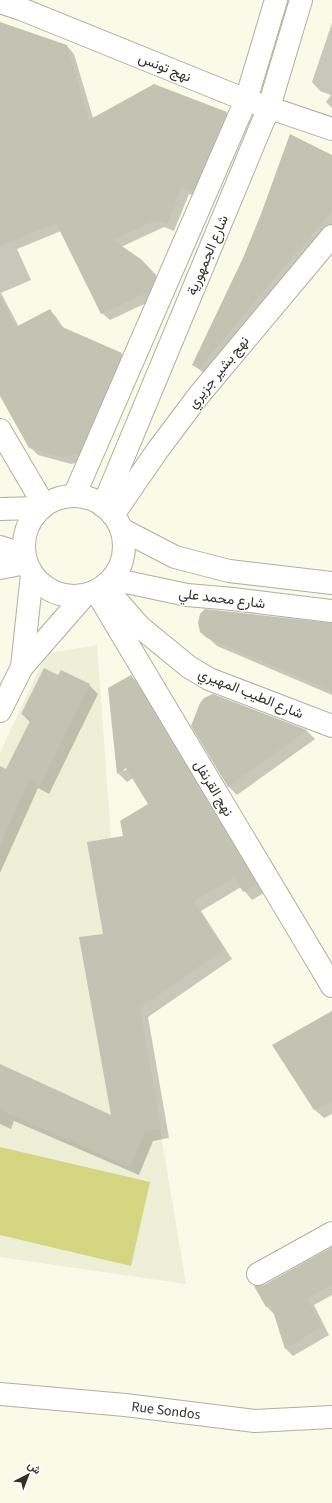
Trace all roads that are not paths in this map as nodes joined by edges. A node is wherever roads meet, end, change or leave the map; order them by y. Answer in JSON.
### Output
{"nodes":[{"id":1,"x":276,"y":0,"type":"edge"},
{"id":2,"x":301,"y":0,"type":"edge"},
{"id":3,"x":0,"y":2,"type":"edge"},
{"id":4,"x":246,"y":100,"type":"junction"},
{"id":5,"x":269,"y":107,"type":"junction"},
{"id":6,"x":332,"y":130,"type":"edge"},
{"id":7,"x":332,"y":236,"type":"edge"},
{"id":8,"x":0,"y":430,"type":"edge"},
{"id":9,"x":74,"y":496,"type":"junction"},
{"id":10,"x":42,"y":507,"type":"junction"},
{"id":11,"x":0,"y":509,"type":"edge"},
{"id":12,"x":112,"y":516,"type":"junction"},
{"id":13,"x":0,"y":546,"type":"edge"},
{"id":14,"x":27,"y":564,"type":"junction"},
{"id":15,"x":0,"y":568,"type":"edge"},
{"id":16,"x":332,"y":583,"type":"edge"},
{"id":17,"x":99,"y":588,"type":"junction"},
{"id":18,"x":332,"y":611,"type":"edge"},
{"id":19,"x":22,"y":667,"type":"junction"},
{"id":20,"x":0,"y":711,"type":"edge"},
{"id":21,"x":332,"y":726,"type":"edge"},
{"id":22,"x":331,"y":983,"type":"edge"},
{"id":23,"x":332,"y":1233,"type":"edge"},
{"id":24,"x":258,"y":1274,"type":"dead end"},
{"id":25,"x":0,"y":1394,"type":"edge"},
{"id":26,"x":332,"y":1417,"type":"edge"}],
"edges":[{"from":1,"to":4,"type":"street","name":"شارع الجمهورية"},
{"from":2,"to":5,"type":"street","name":"شارع الجمهورية"},
{"from":3,"to":4,"type":"street","name":"نهج تونس"},
{"from":4,"to":5,"type":"street","name":"نهج تونس"},
{"from":4,"to":9,"type":"street","name":"شارع الجمهورية"},
{"from":5,"to":6,"type":"street","name":"نهج تونس"},
{"from":5,"to":12,"type":"street","name":"شارع الجمهورية"},
{"from":7,"to":12,"type":"street","name":"نهج بشير جزيري"},
{"from":8,"to":10,"type":"street"},
{"from":9,"to":10,"type":"street"},
{"from":9,"to":12,"type":"street"},
{"from":10,"to":11,"type":"street"},
{"from":10,"to":14,"type":"street"},
{"from":12,"to":16,"type":"street","name":"شارع محمد علي"},
{"from":12,"to":17,"type":"street"},
{"from":13,"to":14,"type":"street"},
{"from":14,"to":15,"type":"street"},
{"from":14,"to":17,"type":"street"},
{"from":14,"to":19,"type":"street"},
{"from":17,"to":18,"type":"street","name":"شارع محمد علي"},
{"from":17,"to":19,"type":"street"},
{"from":17,"to":21,"type":"street","name":"شارع الطيب المهيري"},
{"from":17,"to":22,"type":"street","name":"نهج القرنفل"},
{"from":19,"to":20,"type":"street"},
{"from":23,"to":24,"type":"street"},
{"from":25,"to":26,"type":"street","name":"Rue Sondos"}]}
